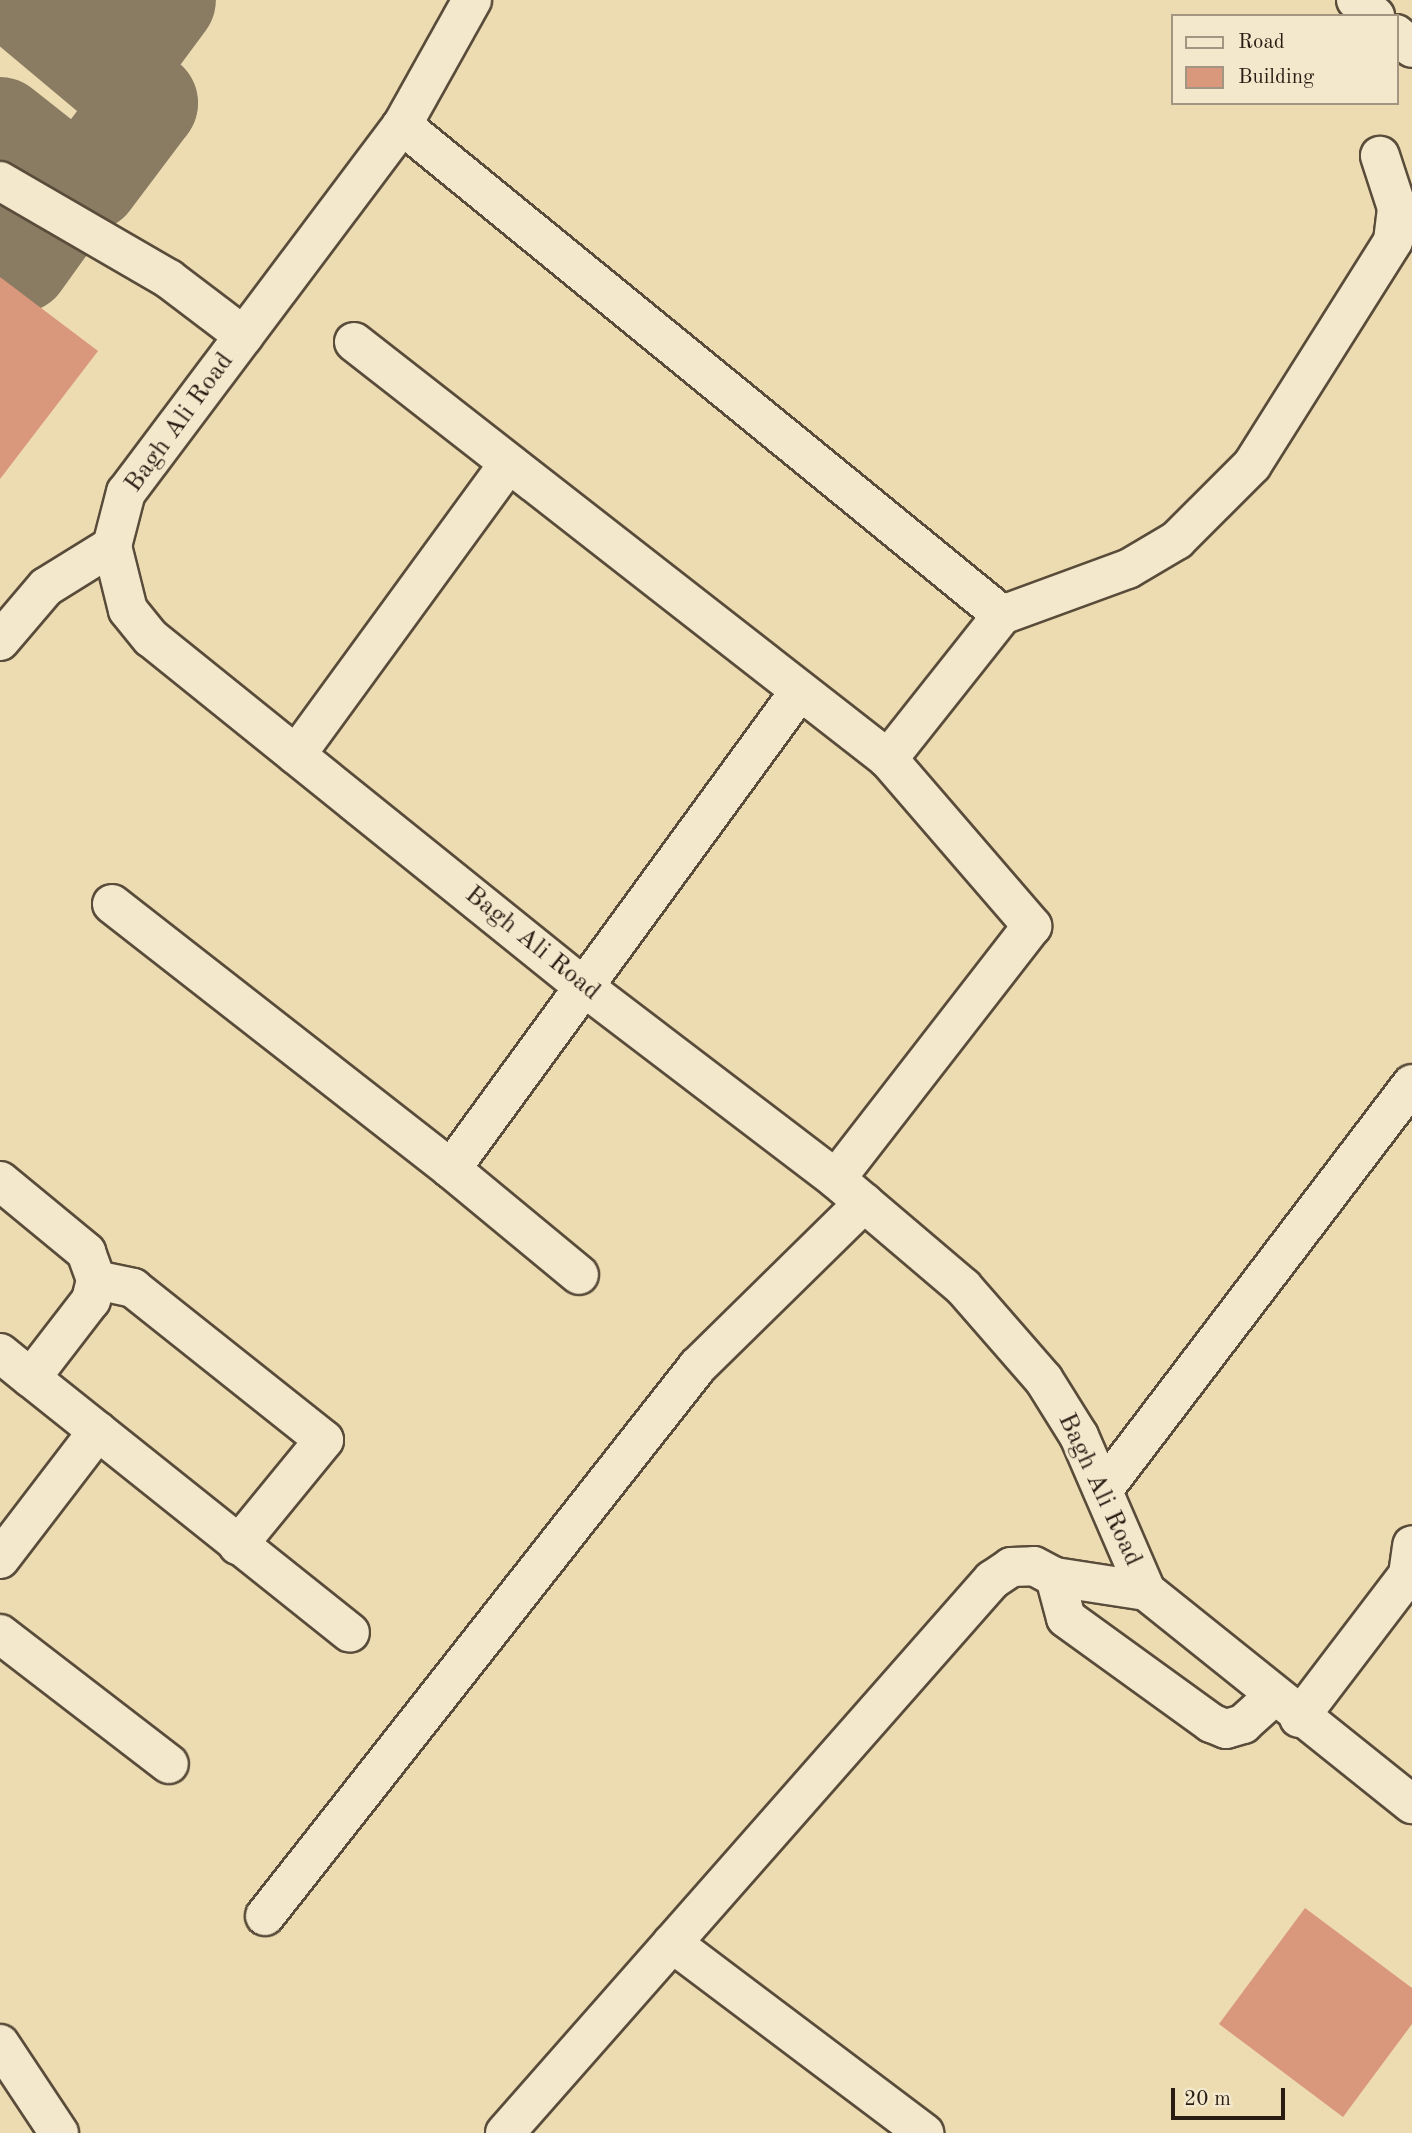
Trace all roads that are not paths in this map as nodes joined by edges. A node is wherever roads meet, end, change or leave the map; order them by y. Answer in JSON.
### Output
{"nodes":[{"id":1,"x":472,"y":0,"type":"edge"},
{"id":2,"x":1356,"y":0,"type":"edge"},
{"id":3,"x":1373,"y":14,"type":"edge"},
{"id":4,"x":1398,"y":36,"type":"edge"},
{"id":5,"x":1412,"y":48,"type":"edge"},
{"id":6,"x":402,"y":125,"type":"junction"},
{"id":7,"x":1380,"y":156,"type":"dead end"},
{"id":8,"x":0,"y":181,"type":"edge"},
{"id":9,"x":244,"y":336,"type":"junction"},
{"id":10,"x":354,"y":342,"type":"dead end"},
{"id":11,"x":508,"y":464,"type":"junction"},
{"id":12,"x":111,"y":546,"type":"junction"},
{"id":13,"x":1002,"y":615,"type":"junction"},
{"id":14,"x":0,"y":642,"type":"edge"},
{"id":15,"x":799,"y":692,"type":"junction"},
{"id":16,"x":296,"y":755,"type":"junction"},
{"id":17,"x":888,"y":759,"type":"junction"},
{"id":18,"x":112,"y":904,"type":"dead end"},
{"id":19,"x":584,"y":987,"type":"junction"},
{"id":20,"x":1412,"y":1084,"type":"edge"},
{"id":21,"x":451,"y":1169,"type":"junction"},
{"id":22,"x":836,"y":1179,"type":"junction"},
{"id":23,"x":0,"y":1181,"type":"edge"},
{"id":24,"x":864,"y":1203,"type":"junction"},
{"id":25,"x":579,"y":1275,"type":"dead end"},
{"id":26,"x":96,"y":1280,"type":"junction"},
{"id":27,"x":0,"y":1353,"type":"edge"},
{"id":28,"x":31,"y":1378,"type":"junction"},
{"id":29,"x":97,"y":1431,"type":"junction"},
{"id":30,"x":1103,"y":1490,"type":"junction"},
{"id":31,"x":238,"y":1545,"type":"junction"},
{"id":32,"x":1412,"y":1545,"type":"edge"},
{"id":33,"x":0,"y":1559,"type":"edge"},
{"id":34,"x":1055,"y":1577,"type":"junction"},
{"id":35,"x":1146,"y":1591,"type":"junction"},
{"id":36,"x":350,"y":1633,"type":"dead end"},
{"id":37,"x":0,"y":1634,"type":"edge"},
{"id":38,"x":1287,"y":1707,"type":"junction"},
{"id":39,"x":169,"y":1764,"type":"dead end"},
{"id":40,"x":1412,"y":1804,"type":"edge"},
{"id":41,"x":265,"y":1916,"type":"dead end"},
{"id":42,"x":672,"y":1942,"type":"junction"},
{"id":43,"x":0,"y":2044,"type":"edge"},
{"id":44,"x":59,"y":2133,"type":"edge"},
{"id":45,"x":505,"y":2133,"type":"edge"},
{"id":46,"x":924,"y":2133,"type":"edge"}],
"edges":[{"from":1,"to":6,"type":"street","name":"Bagh Ali Road"},
{"from":2,"to":3,"type":"street"},
{"from":4,"to":5,"type":"street"},
{"from":6,"to":9,"type":"street","name":"Bagh Ali Road"},
{"from":6,"to":13,"type":"street"},
{"from":7,"to":13,"type":"street"},
{"from":8,"to":9,"type":"street"},
{"from":9,"to":12,"type":"street","name":"Bagh Ali Road"},
{"from":10,"to":11,"type":"street"},
{"from":11,"to":15,"type":"street"},
{"from":11,"to":16,"type":"street"},
{"from":12,"to":14,"type":"street"},
{"from":12,"to":16,"type":"street","name":"Bagh Ali Road"},
{"from":13,"to":17,"type":"street"},
{"from":15,"to":17,"type":"street"},
{"from":15,"to":19,"type":"street"},
{"from":16,"to":19,"type":"street","name":"Bagh Ali Road"},
{"from":17,"to":22,"type":"street"},
{"from":18,"to":21,"type":"street"},
{"from":19,"to":21,"type":"street"},
{"from":19,"to":22,"type":"street","name":"Bagh Ali Road"},
{"from":20,"to":30,"type":"street"},
{"from":21,"to":25,"type":"street"},
{"from":22,"to":24,"type":"street","name":"Bagh Ali Road"},
{"from":23,"to":26,"type":"street"},
{"from":24,"to":30,"type":"street","name":"Bagh Ali Road"},
{"from":24,"to":41,"type":"street"},
{"from":26,"to":28,"type":"street"},
{"from":26,"to":31,"type":"street"},
{"from":27,"to":28,"type":"street"},
{"from":28,"to":29,"type":"street"},
{"from":29,"to":31,"type":"street"},
{"from":29,"to":33,"type":"street"},
{"from":30,"to":35,"type":"street","name":"Bagh Ali Road"},
{"from":31,"to":36,"type":"street"},
{"from":32,"to":38,"type":"street"},
{"from":34,"to":35,"type":"street"},
{"from":34,"to":38,"type":"street"},
{"from":34,"to":42,"type":"street"},
{"from":35,"to":38,"type":"street","name":"Bagh Ali Road"},
{"from":37,"to":39,"type":"street"},
{"from":38,"to":40,"type":"street","name":"Bagh Ali Road"},
{"from":42,"to":45,"type":"street"},
{"from":42,"to":46,"type":"street"},
{"from":43,"to":44,"type":"street"}]}
